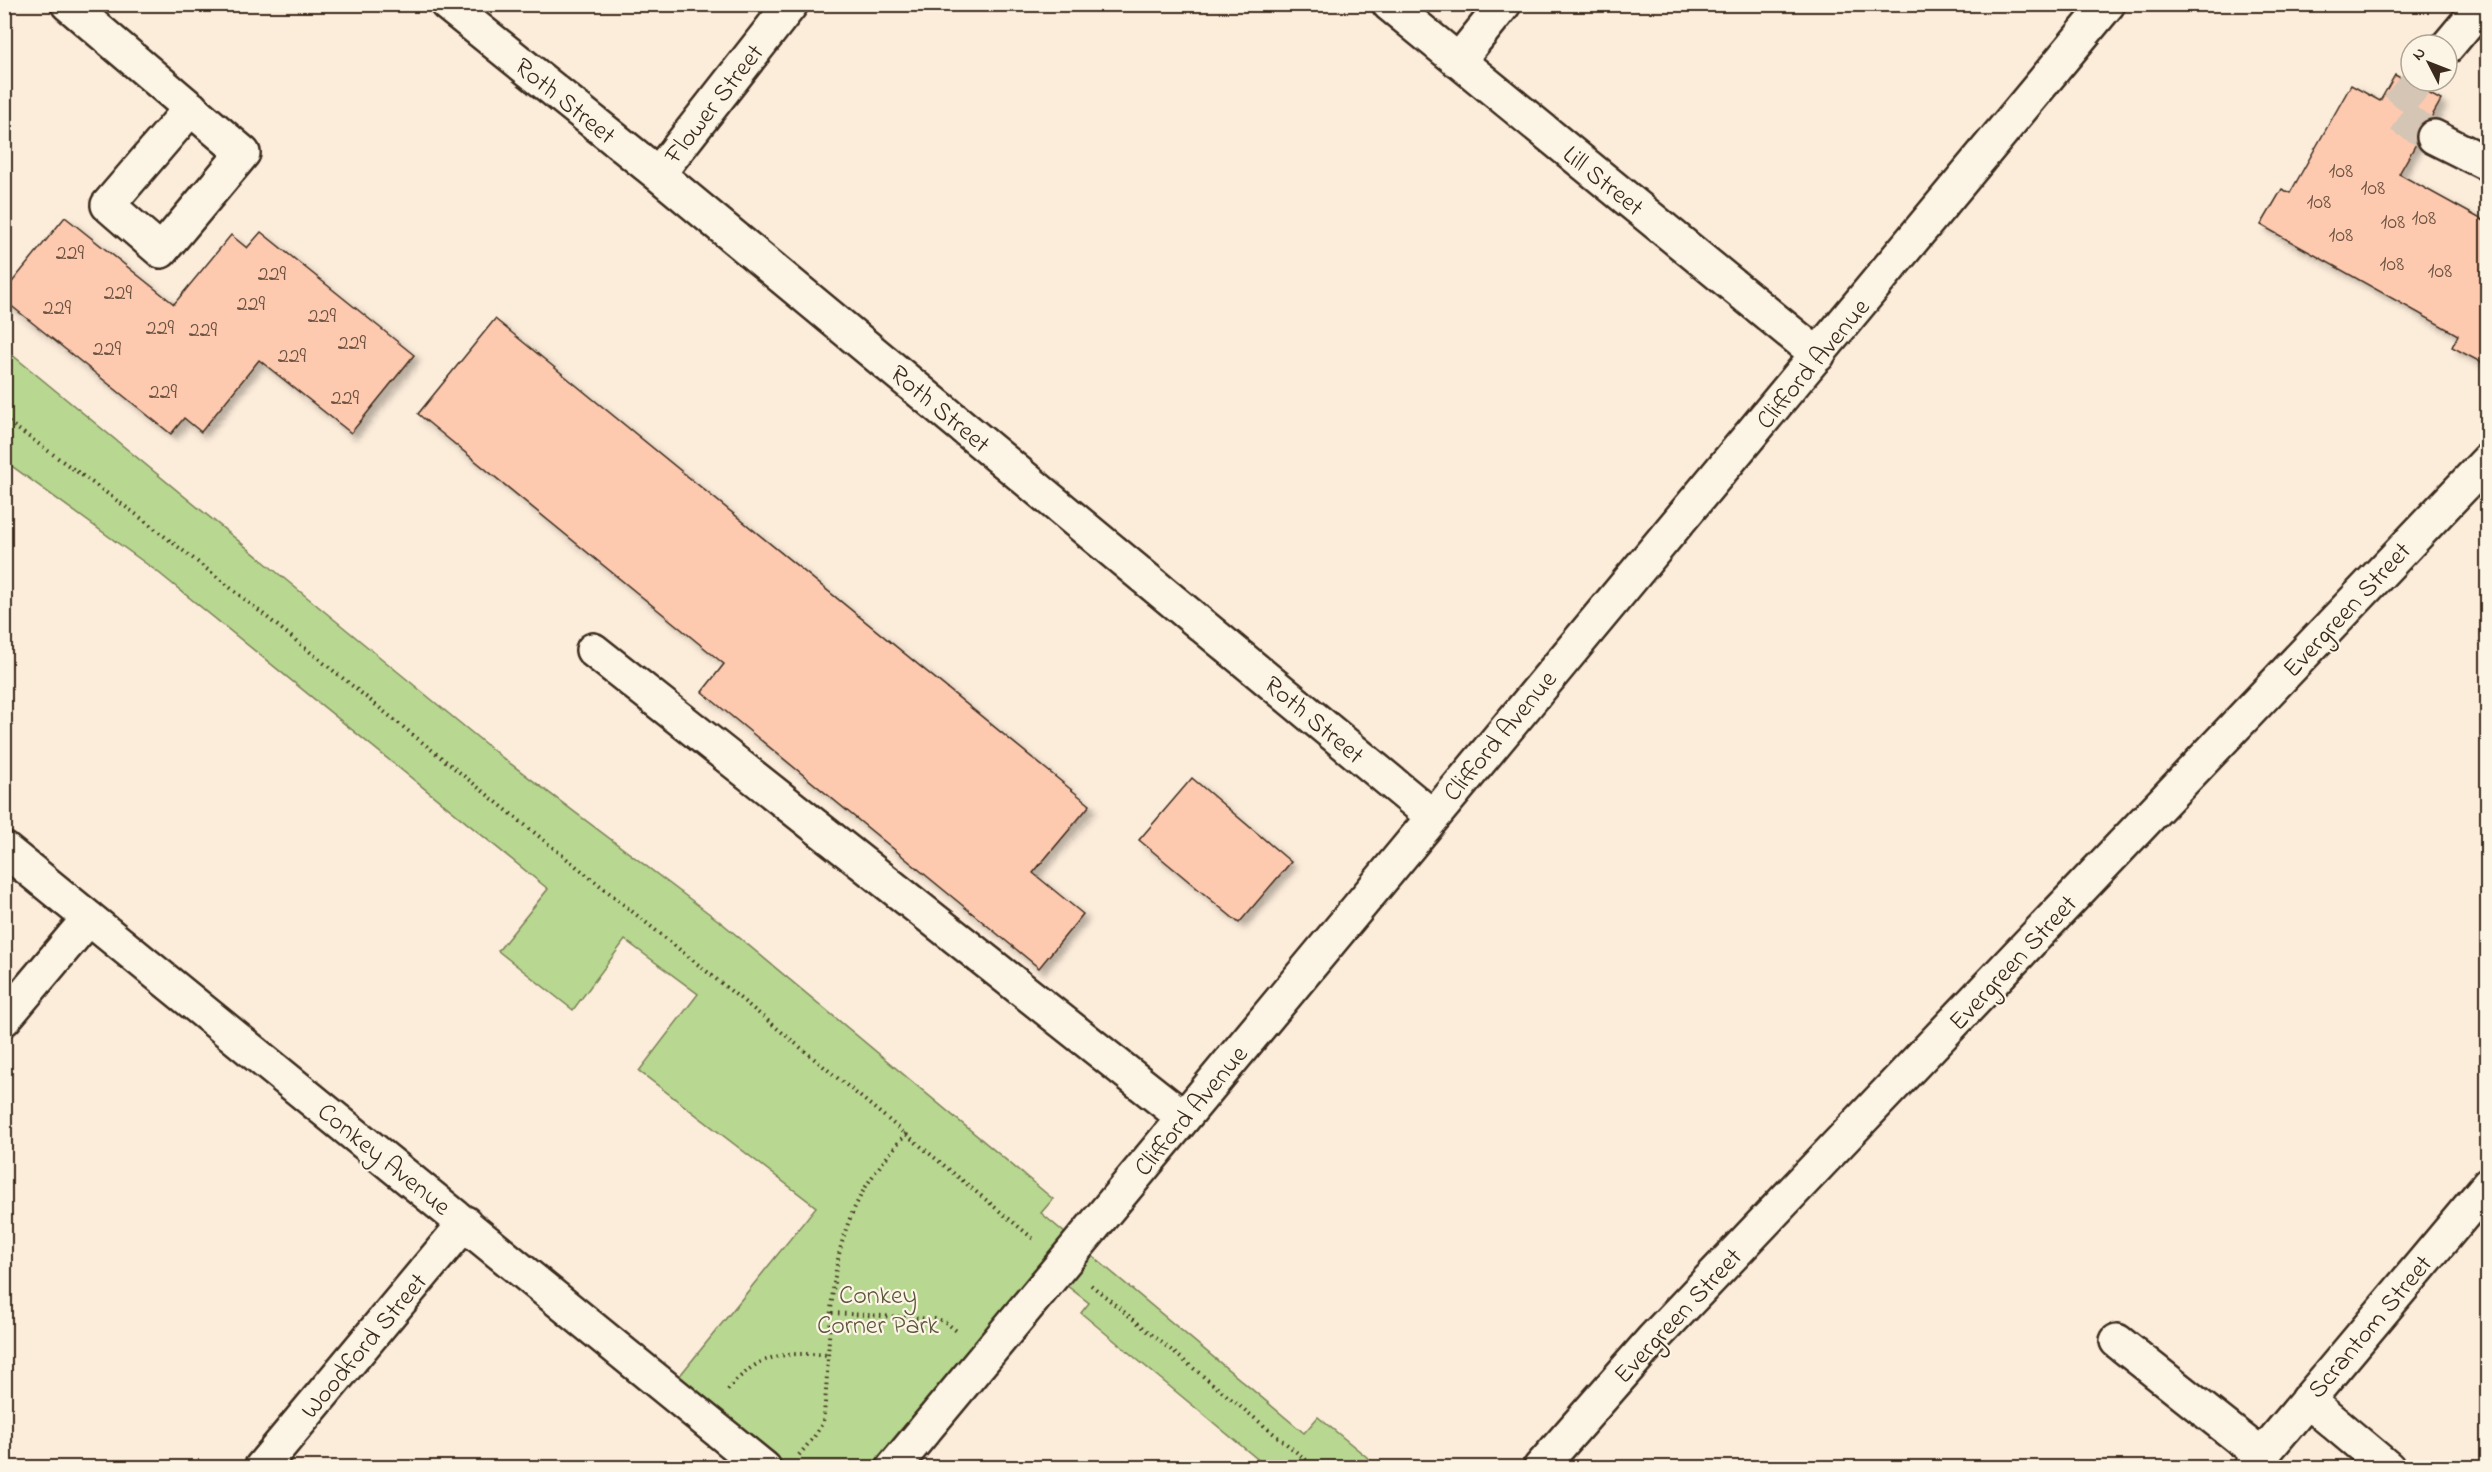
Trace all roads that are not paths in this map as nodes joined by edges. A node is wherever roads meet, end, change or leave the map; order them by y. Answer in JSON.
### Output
{"nodes":[{"id":1,"x":68,"y":4,"type":"edge"},
{"id":2,"x":447,"y":4,"type":"edge"},
{"id":3,"x":791,"y":4,"type":"edge"},
{"id":4,"x":1389,"y":4,"type":"edge"},
{"id":5,"x":1504,"y":4,"type":"edge"},
{"id":6,"x":2108,"y":4,"type":"edge"},
{"id":7,"x":2483,"y":4,"type":"edge"},
{"id":8,"x":2459,"y":33,"type":"edge"},
{"id":9,"x":1458,"y":60,"type":"junction"},
{"id":10,"x":191,"y":108,"type":"dead end"},
{"id":11,"x":2434,"y":137,"type":"tunnel mouth"},
{"id":12,"x":2487,"y":164,"type":"edge"},
{"id":13,"x":658,"y":174,"type":"junction"},
{"id":14,"x":1818,"y":355,"type":"junction"},
{"id":15,"x":2487,"y":460,"type":"edge"},
{"id":16,"x":593,"y":650,"type":"dead end"},
{"id":17,"x":1432,"y":816,"type":"junction"},
{"id":18,"x":4,"y":849,"type":"edge"},
{"id":19,"x":89,"y":918,"type":"junction"},
{"id":20,"x":4,"y":1019,"type":"edge"},
{"id":21,"x":1184,"y":1117,"type":"junction"},
{"id":22,"x":2487,"y":1185,"type":"edge"},
{"id":23,"x":465,"y":1223,"type":"junction"},
{"id":24,"x":2117,"y":1341,"type":"dead end"},
{"id":25,"x":2307,"y":1400,"type":"junction"},
{"id":26,"x":2256,"y":1461,"type":"edge"},
{"id":27,"x":780,"y":1464,"type":"edge"},
{"id":28,"x":261,"y":1467,"type":"edge"},
{"id":29,"x":893,"y":1467,"type":"edge"},
{"id":30,"x":1540,"y":1467,"type":"edge"},
{"id":31,"x":2388,"y":1467,"type":"edge"}],
"edges":[{"from":1,"to":10,"type":"street"},
{"from":2,"to":13,"type":"street","name":"Roth Street"},
{"from":3,"to":13,"type":"street","name":"Flower Street"},
{"from":4,"to":9,"type":"street","name":"Lill Street"},
{"from":5,"to":9,"type":"street"},
{"from":6,"to":14,"type":"street","name":"Clifford Avenue"},
{"from":7,"to":8,"type":"street"},
{"from":9,"to":14,"type":"street","name":"Lill Street"},
{"from":11,"to":12,"type":"street"},
{"from":13,"to":17,"type":"street","name":"Roth Street"},
{"from":14,"to":17,"type":"street","name":"Clifford Avenue"},
{"from":15,"to":30,"type":"street","name":"Evergreen Street"},
{"from":16,"to":21,"type":"street"},
{"from":17,"to":21,"type":"street","name":"Clifford Avenue"},
{"from":18,"to":19,"type":"street","name":"Conkey Avenue"},
{"from":19,"to":20,"type":"street"},
{"from":19,"to":23,"type":"street","name":"Conkey Avenue"},
{"from":21,"to":29,"type":"street","name":"Clifford Avenue"},
{"from":22,"to":25,"type":"street","name":"Scrantom Street"},
{"from":23,"to":27,"type":"street","name":"Conkey Avenue"},
{"from":23,"to":28,"type":"street","name":"Woodford Street"},
{"from":24,"to":26,"type":"street"},
{"from":25,"to":26,"type":"street","name":"Scrantom Street"},
{"from":25,"to":31,"type":"street"}]}
